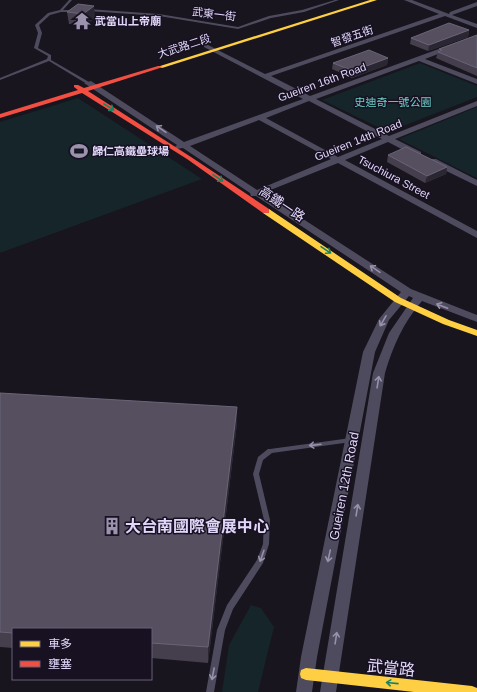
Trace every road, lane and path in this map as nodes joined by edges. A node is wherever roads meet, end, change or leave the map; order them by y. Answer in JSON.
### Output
{"nodes":[{"id":1,"x":71,"y":0,"type":"edge"},
{"id":2,"x":337,"y":0,"type":"edge"},
{"id":3,"x":356,"y":0,"type":"edge"},
{"id":4,"x":375,"y":0,"type":"edge"},
{"id":5,"x":407,"y":0,"type":"edge"},
{"id":6,"x":418,"y":0,"type":"edge"},
{"id":7,"x":477,"y":4,"type":"edge"},
{"id":8,"x":327,"y":5,"type":"edge"},
{"id":9,"x":61,"y":11,"type":"junction"},
{"id":10,"x":449,"y":14,"type":"junction"},
{"id":11,"x":477,"y":22,"type":"edge"},
{"id":12,"x":477,"y":26,"type":"edge"},
{"id":13,"x":477,"y":37,"type":"edge"},
{"id":14,"x":210,"y":48,"type":"junction"},
{"id":15,"x":420,"y":59,"type":"junction"},
{"id":16,"x":49,"y":60,"type":"junction"},
{"id":17,"x":265,"y":76,"type":"junction"},
{"id":18,"x":0,"y":79,"type":"edge"},
{"id":19,"x":477,"y":82,"type":"edge"},
{"id":20,"x":85,"y":87,"type":"junction"},
{"id":21,"x":308,"y":99,"type":"junction"},
{"id":22,"x":477,"y":103,"type":"edge"},
{"id":23,"x":0,"y":110,"type":"edge"},
{"id":24,"x":0,"y":116,"type":"edge"},
{"id":25,"x":259,"y":117,"type":"junction"},
{"id":26,"x":389,"y":139,"type":"junction"},
{"id":27,"x":184,"y":145,"type":"junction"},
{"id":28,"x":174,"y":149,"type":"junction"},
{"id":29,"x":338,"y":159,"type":"junction"},
{"id":30,"x":477,"y":183,"type":"edge"},
{"id":31,"x":259,"y":192,"type":"junction"},
{"id":32,"x":246,"y":197,"type":"junction"},
{"id":33,"x":477,"y":235,"type":"edge"},
{"id":34,"x":407,"y":291,"type":"junction"},
{"id":35,"x":398,"y":300,"type":"junction"},
{"id":36,"x":416,"y":302,"type":"junction"},
{"id":37,"x":477,"y":319,"type":"edge"},
{"id":38,"x":477,"y":333,"type":"edge"},
{"id":39,"x":353,"y":440,"type":"junction"},
{"id":40,"x":306,"y":674,"type":"junction"},
{"id":41,"x":329,"y":684,"type":"edge"},
{"id":42,"x":210,"y":692,"type":"edge"},
{"id":43,"x":304,"y":692,"type":"edge"},
{"id":44,"x":472,"y":692,"type":"edge"}],
"edges":[{"from":1,"to":9,"type":"lane"},
{"from":2,"to":8,"type":"lane","name":"武東一街"},
{"from":2,"to":8,"type":"lane"},
{"from":3,"to":8,"type":"street","name":"大武路二段"},
{"from":4,"to":14,"type":"street","name":"大武路二段"},
{"from":5,"to":10,"type":"street"},
{"from":6,"to":10,"type":"street"},
{"from":7,"to":10,"type":"street","name":"智發五街"},
{"from":8,"to":9,"type":"lane","name":"武東一街"},
{"from":8,"to":14,"type":"street","name":"大武路二段"},
{"from":9,"to":16,"type":"lane"},
{"from":10,"to":11,"type":"street"},
{"from":10,"to":12,"type":"street"},
{"from":10,"to":17,"type":"street","name":"智發五街"},
{"from":13,"to":15,"type":"street","name":"Gueiren 16th Road"},
{"from":14,"to":17,"type":"street"},
{"from":14,"to":20,"type":"street","name":"大武路二段"},
{"from":15,"to":19,"type":"street"},
{"from":15,"to":21,"type":"street","name":"Gueiren 16th Road"},
{"from":16,"to":18,"type":"lane"},
{"from":16,"to":20,"type":"lane"},
{"from":17,"to":21,"type":"street"},
{"from":20,"to":23,"type":"street","name":"大武路二段"},
{"from":20,"to":24,"type":"street","name":"大武路二段"},
{"from":27,"to":20,"type":"street","name":"高鐵一路","one_way":true},
{"from":20,"to":28,"type":"street","name":"高鐵一路","one_way":true},
{"from":21,"to":25,"type":"street","name":"Gueiren 16th Road"},
{"from":21,"to":26,"type":"street"},
{"from":22,"to":26,"type":"street","name":"Gueiren 14th Road"},
{"from":25,"to":27,"type":"street","name":"Gueiren 16th Road"},
{"from":25,"to":29,"type":"street","name":"Tsuchiura Street"},
{"from":26,"to":29,"type":"street","name":"Gueiren 14th Road"},
{"from":26,"to":30,"type":"street"},
{"from":27,"to":28,"type":"street","name":"Gueiren 16th Road"},
{"from":27,"to":31,"type":"street","name":"高鐵一路"},
{"from":28,"to":32,"type":"street","name":"高鐵一路","one_way":true},
{"from":29,"to":31,"type":"street","name":"Gueiren 14th Road"},
{"from":29,"to":33,"type":"street","name":"Tsuchiura Street"},
{"from":31,"to":32,"type":"street","name":"Gueiren 14th Road"},
{"from":34,"to":31,"type":"street","name":"高鐵一路","one_way":true},
{"from":32,"to":35,"type":"street","name":"高鐵一路","one_way":true},
{"from":34,"to":35,"type":"street","name":"Gueiren 12th Road"},
{"from":34,"to":36,"type":"street","name":"高鐵一路"},
{"from":35,"to":36,"type":"street","name":"高鐵一路"},
{"from":35,"to":39,"type":"street","name":"Gueiren 12th Road","one_way":true},
{"from":37,"to":36,"type":"street","name":"高鐵一路","one_way":true},
{"from":36,"to":38,"type":"street","name":"高鐵一路"},
{"from":41,"to":36,"type":"street","name":"Gueiren 12th Road","one_way":true},
{"from":39,"to":40,"type":"street","name":"Gueiren 12th Road","one_way":true},
{"from":39,"to":42,"type":"lane","one_way":true},
{"from":40,"to":41,"type":"street","name":"武當路"},
{"from":40,"to":43,"type":"street","name":"Gueiren 12th Road"},
{"from":44,"to":41,"type":"street","name":"武當路","one_way":true}]}
